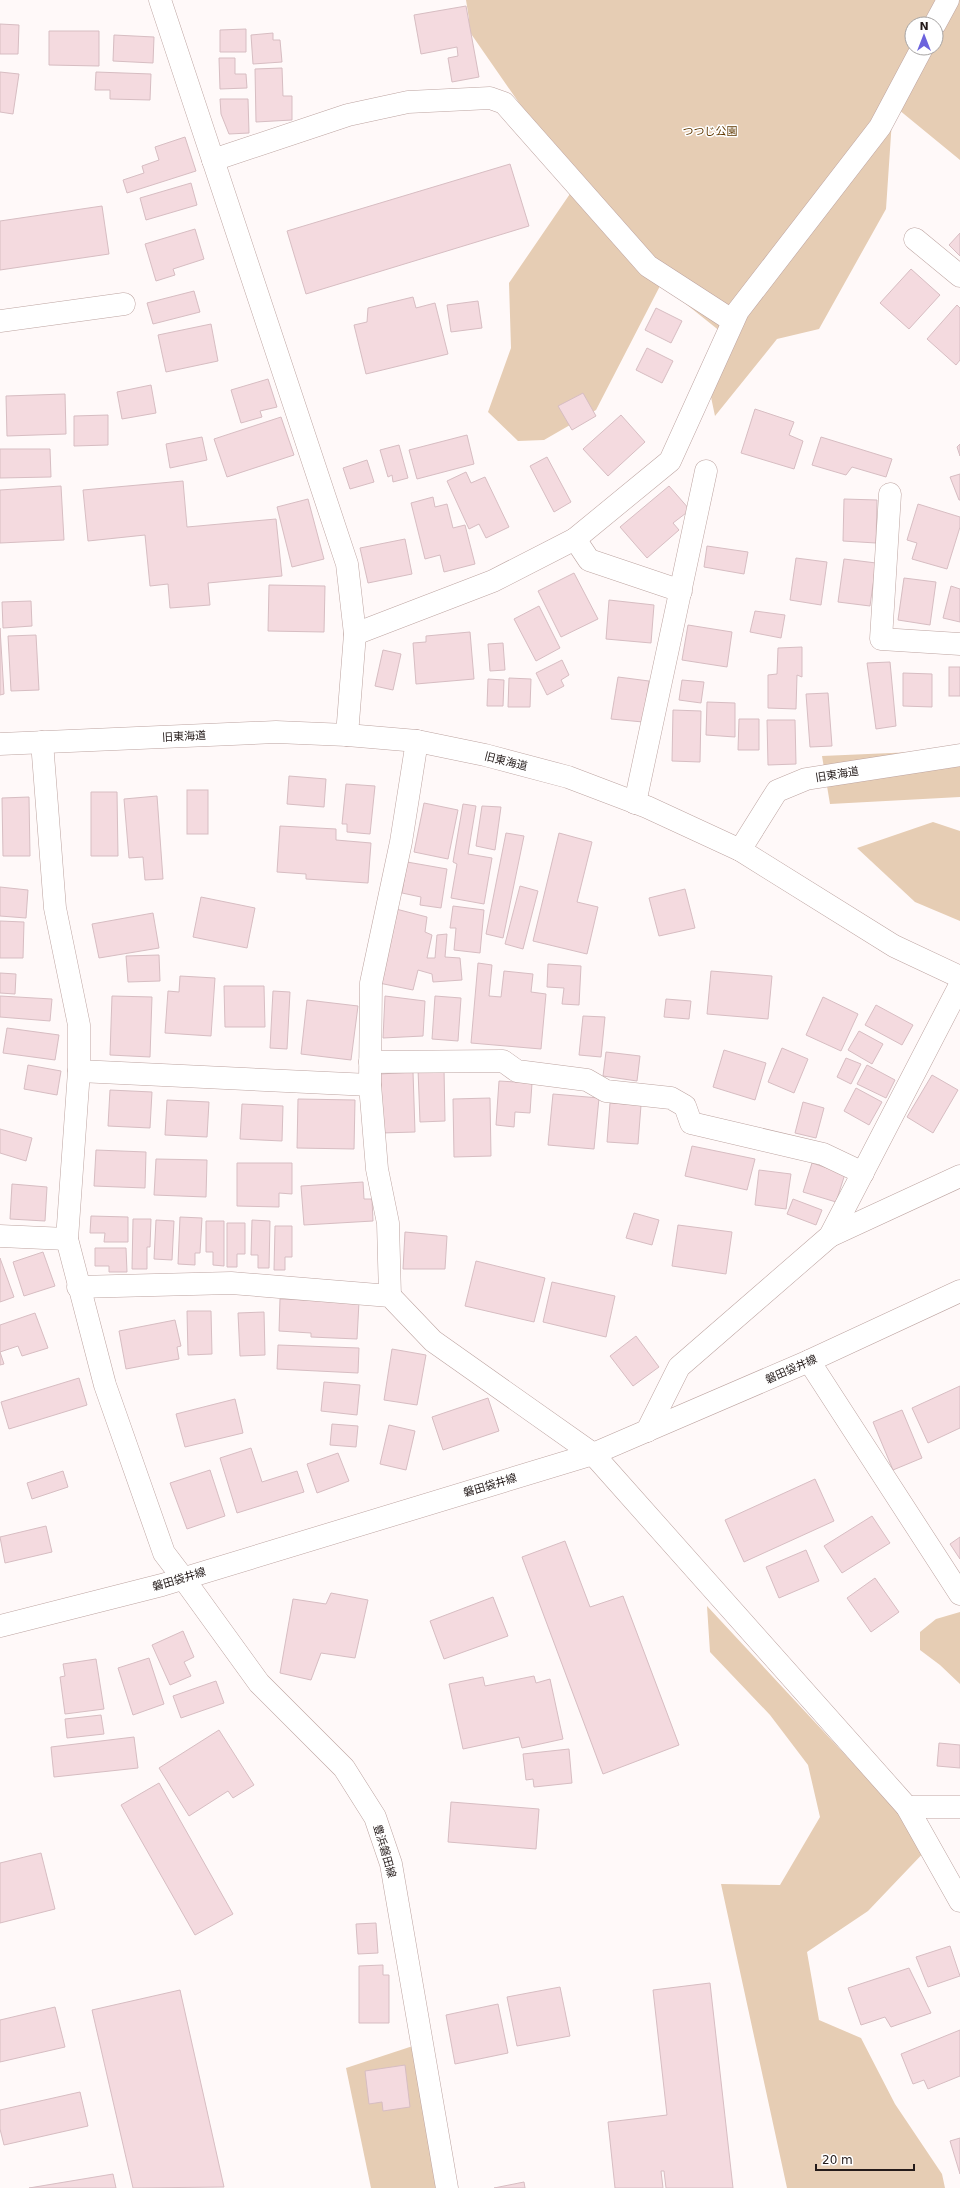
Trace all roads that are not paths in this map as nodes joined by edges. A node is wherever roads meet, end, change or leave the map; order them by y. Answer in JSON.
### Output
{"nodes":[{"id":1,"x":160,"y":0,"type":"edge"},
{"id":2,"x":948,"y":0,"type":"edge"},
{"id":3,"x":939,"y":16,"type":"edge"},
{"id":4,"x":918,"y":56,"type":"edge"},
{"id":5,"x":213,"y":160,"type":"junction"},
{"id":6,"x":916,"y":239,"type":"dead end"},
{"id":7,"x":960,"y":276,"type":"edge"},
{"id":8,"x":124,"y":304,"type":"dead end"},
{"id":9,"x":0,"y":321,"type":"edge"},
{"id":10,"x":733,"y":321,"type":"junction"},
{"id":11,"x":706,"y":471,"type":"dead end"},
{"id":12,"x":890,"y":494,"type":"dead end"},
{"id":13,"x":575,"y":539,"type":"junction"},
{"id":14,"x":681,"y":591,"type":"junction"},
{"id":15,"x":354,"y":634,"type":"junction"},
{"id":16,"x":960,"y":644,"type":"edge"},
{"id":17,"x":347,"y":735,"type":"junction"},
{"id":18,"x":418,"y":741,"type":"junction"},
{"id":19,"x":42,"y":742,"type":"junction"},
{"id":20,"x":0,"y":744,"type":"edge"},
{"id":21,"x":960,"y":755,"type":"edge"},
{"id":22,"x":635,"y":803,"type":"junction"},
{"id":23,"x":740,"y":850,"type":"junction"},
{"id":24,"x":960,"y":977,"type":"edge"},
{"id":25,"x":960,"y":985,"type":"edge"},
{"id":26,"x":370,"y":1062,"type":"junction"},
{"id":27,"x":79,"y":1071,"type":"junction"},
{"id":28,"x":370,"y":1085,"type":"junction"},
{"id":29,"x":863,"y":1173,"type":"junction"},
{"id":30,"x":960,"y":1176,"type":"edge"},
{"id":31,"x":0,"y":1236,"type":"edge"},
{"id":32,"x":830,"y":1236,"type":"junction"},
{"id":33,"x":67,"y":1239,"type":"junction"},
{"id":34,"x":78,"y":1287,"type":"junction"},
{"id":35,"x":960,"y":1291,"type":"edge"},
{"id":36,"x":390,"y":1296,"type":"junction"},
{"id":37,"x":809,"y":1361,"type":"junction"},
{"id":38,"x":647,"y":1431,"type":"junction"},
{"id":39,"x":592,"y":1454,"type":"junction"},
{"id":40,"x":183,"y":1578,"type":"junction"},
{"id":41,"x":960,"y":1594,"type":"edge"},
{"id":42,"x":0,"y":1626,"type":"edge"},
{"id":43,"x":907,"y":1807,"type":"junction"},
{"id":44,"x":960,"y":1807,"type":"edge"},
{"id":45,"x":960,"y":1901,"type":"edge"},
{"id":46,"x":447,"y":2188,"type":"edge"}],
"edges":[{"from":1,"to":5,"type":"street"},
{"from":2,"to":3,"type":"street"},
{"from":4,"to":10,"type":"street"},
{"from":5,"to":10,"type":"street"},
{"from":5,"to":15,"type":"street"},
{"from":6,"to":7,"type":"street"},
{"from":8,"to":9,"type":"street"},
{"from":10,"to":13,"type":"street"},
{"from":11,"to":14,"type":"street"},
{"from":12,"to":16,"type":"street"},
{"from":13,"to":14,"type":"street"},
{"from":13,"to":15,"type":"street"},
{"from":14,"to":22,"type":"street"},
{"from":15,"to":17,"type":"street"},
{"from":17,"to":18,"type":"street","name":"旧東海道"},
{"from":17,"to":19,"type":"street","name":"旧東海道"},
{"from":18,"to":22,"type":"street","name":"旧東海道"},
{"from":18,"to":26,"type":"street"},
{"from":19,"to":20,"type":"street","name":"旧東海道"},
{"from":19,"to":27,"type":"street","name":"豊浜磐田線"},
{"from":21,"to":23,"type":"street","name":"旧東海道"},
{"from":22,"to":23,"type":"street","name":"旧東海道"},
{"from":23,"to":24,"type":"street"},
{"from":25,"to":29,"type":"street"},
{"from":26,"to":28,"type":"street"},
{"from":26,"to":29,"type":"street"},
{"from":27,"to":28,"type":"street"},
{"from":27,"to":33,"type":"street","name":"豊浜磐田線"},
{"from":28,"to":36,"type":"street"},
{"from":29,"to":32,"type":"street"},
{"from":30,"to":32,"type":"street"},
{"from":31,"to":33,"type":"street"},
{"from":32,"to":38,"type":"street"},
{"from":33,"to":34,"type":"street","name":"豊浜磐田線"},
{"from":34,"to":36,"type":"street"},
{"from":34,"to":40,"type":"street","name":"豊浜磐田線"},
{"from":35,"to":37,"type":"street","name":"磐田袋井線"},
{"from":36,"to":39,"type":"street"},
{"from":37,"to":38,"type":"street","name":"磐田袋井線"},
{"from":37,"to":41,"type":"street"},
{"from":38,"to":39,"type":"street","name":"磐田袋井線"},
{"from":39,"to":40,"type":"street","name":"磐田袋井線"},
{"from":39,"to":43,"type":"street"},
{"from":40,"to":42,"type":"street","name":"磐田袋井線"},
{"from":40,"to":46,"type":"street","name":"豊浜磐田線"},
{"from":43,"to":44,"type":"street"},
{"from":43,"to":45,"type":"street"}]}
